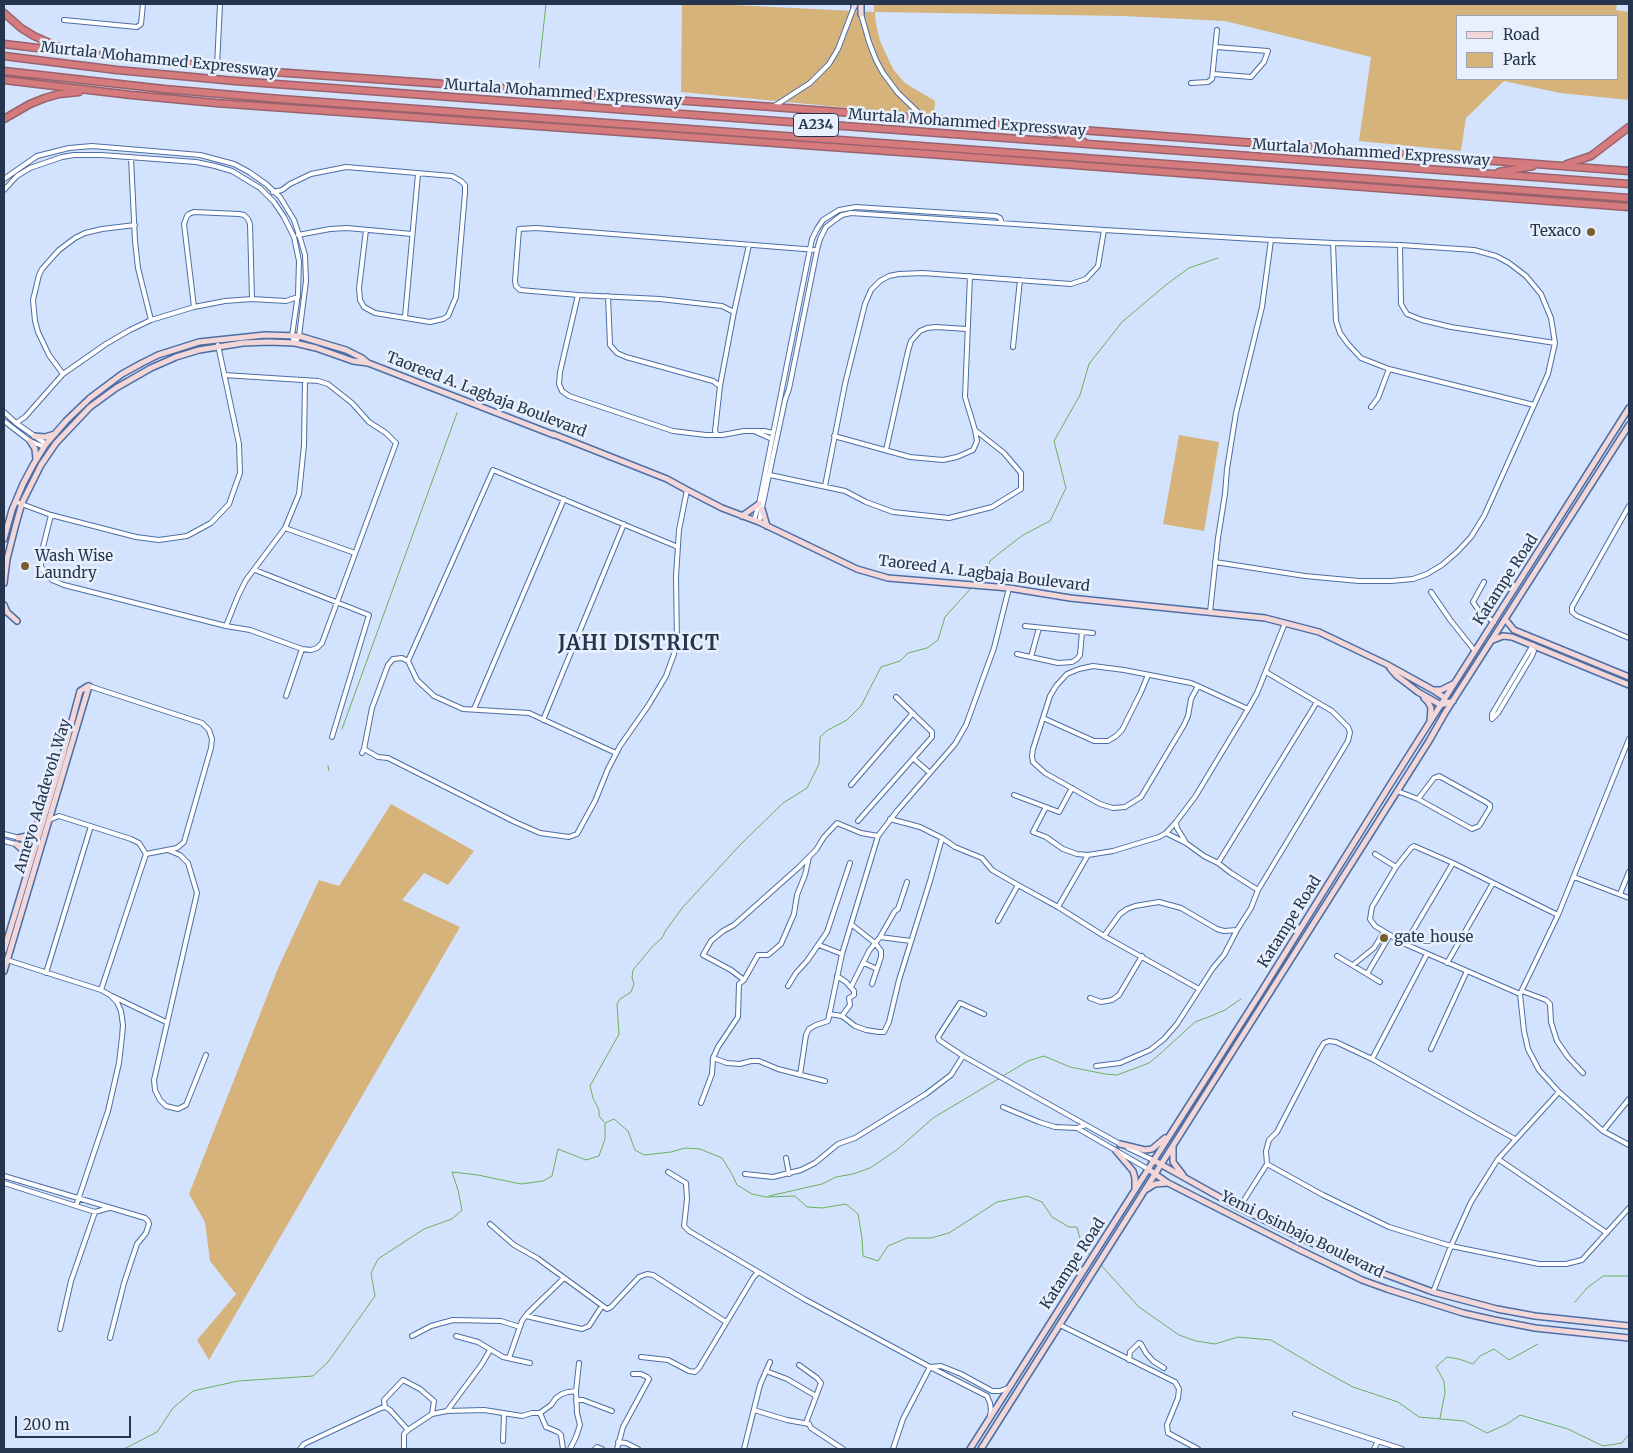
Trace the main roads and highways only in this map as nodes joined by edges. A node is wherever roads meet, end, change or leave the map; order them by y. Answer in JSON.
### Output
{"nodes":[{"id":1,"x":861,"y":4,"type":"edge"},
{"id":2,"x":4,"y":13,"type":"edge"},
{"id":3,"x":861,"y":14,"type":"road end"},
{"id":4,"x":4,"y":44,"type":"edge"},
{"id":5,"x":96,"y":55,"type":"junction"},
{"id":6,"x":4,"y":56,"type":"edge"},
{"id":7,"x":4,"y":71,"type":"edge"},
{"id":8,"x":4,"y":80,"type":"edge"},
{"id":9,"x":131,"y":95,"type":"junction"},
{"id":10,"x":608,"y":95,"type":"junction"},
{"id":11,"x":552,"y":105,"type":"junction"},
{"id":12,"x":4,"y":119,"type":"edge"},
{"id":13,"x":603,"y":123,"type":"junction"},
{"id":14,"x":1629,"y":127,"type":"edge"},
{"id":15,"x":553,"y":128,"type":"junction"},
{"id":16,"x":1037,"y":128,"type":"junction"},
{"id":17,"x":1095,"y":145,"type":"junction"},
{"id":18,"x":1172,"y":150,"type":"junction"},
{"id":19,"x":1194,"y":152,"type":"junction"},
{"id":20,"x":1168,"y":164,"type":"junction"},
{"id":21,"x":1544,"y":164,"type":"junction"},
{"id":22,"x":1558,"y":165,"type":"junction"},
{"id":23,"x":1192,"y":166,"type":"junction"},
{"id":24,"x":1629,"y":171,"type":"edge"},
{"id":25,"x":1489,"y":174,"type":"junction"},
{"id":26,"x":1629,"y":184,"type":"edge"},
{"id":27,"x":1494,"y":188,"type":"junction"},
{"id":28,"x":1629,"y":198,"type":"edge"},
{"id":29,"x":1553,"y":201,"type":"junction"},
{"id":30,"x":1629,"y":208,"type":"edge"},
{"id":31,"x":368,"y":363,"type":"junction"},
{"id":32,"x":1629,"y":408,"type":"edge"},
{"id":33,"x":1629,"y":425,"type":"edge"},
{"id":34,"x":55,"y":434,"type":"junction"},
{"id":35,"x":553,"y":434,"type":"dead end"},
{"id":36,"x":34,"y":436,"type":"road end"},
{"id":37,"x":30,"y":441,"type":"road end"},
{"id":38,"x":56,"y":444,"type":"junction"},
{"id":39,"x":46,"y":446,"type":"junction"},
{"id":40,"x":594,"y":450,"type":"junction"},
{"id":41,"x":47,"y":454,"type":"junction"},
{"id":42,"x":36,"y":459,"type":"junction"},
{"id":43,"x":1577,"y":492,"type":"junction"},
{"id":44,"x":1584,"y":496,"type":"junction"},
{"id":45,"x":742,"y":516,"type":"junction"},
{"id":46,"x":767,"y":526,"type":"junction"},
{"id":47,"x":4,"y":538,"type":"edge"},
{"id":48,"x":6,"y":560,"type":"edge"},
{"id":49,"x":4,"y":583,"type":"edge"},
{"id":50,"x":4,"y":605,"type":"edge"},
{"id":51,"x":1505,"y":619,"type":"junction"},
{"id":52,"x":17,"y":621,"type":"dead end"},
{"id":53,"x":1493,"y":640,"type":"junction"},
{"id":54,"x":1386,"y":664,"type":"junction"},
{"id":55,"x":1629,"y":677,"type":"edge"},
{"id":56,"x":1455,"y":682,"type":"junction"},
{"id":57,"x":1629,"y":685,"type":"edge"},
{"id":58,"x":1432,"y":690,"type":"junction"},
{"id":59,"x":1418,"y":692,"type":"junction"},
{"id":60,"x":1453,"y":701,"type":"junction"},
{"id":61,"x":1444,"y":702,"type":"junction"},
{"id":62,"x":1445,"y":713,"type":"junction"},
{"id":63,"x":1430,"y":721,"type":"junction"},
{"id":64,"x":51,"y":804,"type":"junction"},
{"id":65,"x":39,"y":843,"type":"junction"},
{"id":66,"x":37,"y":849,"type":"junction"},
{"id":67,"x":29,"y":866,"type":"junction"},
{"id":68,"x":4,"y":950,"type":"edge"},
{"id":69,"x":5,"y":959,"type":"edge"},
{"id":70,"x":4,"y":971,"type":"edge"},
{"id":71,"x":1169,"y":1134,"type":"junction"},
{"id":72,"x":1120,"y":1144,"type":"road end"},
{"id":73,"x":1174,"y":1144,"type":"junction"},
{"id":74,"x":1116,"y":1151,"type":"road end"},
{"id":75,"x":1153,"y":1160,"type":"junction"},
{"id":76,"x":1161,"y":1164,"type":"junction"},
{"id":77,"x":1148,"y":1168,"type":"junction"},
{"id":78,"x":1155,"y":1174,"type":"junction"},
{"id":79,"x":1189,"y":1180,"type":"junction"},
{"id":80,"x":1168,"y":1183,"type":"junction"},
{"id":81,"x":1135,"y":1190,"type":"junction"},
{"id":82,"x":1145,"y":1191,"type":"junction"},
{"id":83,"x":1302,"y":1238,"type":"junction"},
{"id":84,"x":1298,"y":1249,"type":"junction"},
{"id":85,"x":1629,"y":1326,"type":"edge"},
{"id":86,"x":1629,"y":1338,"type":"edge"},
{"id":87,"x":970,"y":1449,"type":"edge"},
{"id":88,"x":981,"y":1449,"type":"edge"}],
"edges":[{"from":1,"to":3,"type":"main road"},
{"from":2,"to":5,"type":"highway"},
{"from":4,"to":5,"type":"highway","name":"Murtala Mohammed Expressway"},
{"from":5,"to":10,"type":"highway","name":"Murtala Mohammed Expressway"},
{"from":6,"to":11,"type":"highway","name":"Murtala Mohammed Expressway","number":"A234"},
{"from":7,"to":13,"type":"highway","name":"Murtala Mohammed Expressway","number":"A234"},
{"from":8,"to":9,"type":"highway"},
{"from":9,"to":12,"type":"highway"},
{"from":9,"to":15,"type":"highway"},
{"from":10,"to":11,"type":"highway"},
{"from":10,"to":16,"type":"highway","name":"Murtala Mohammed Expressway"},
{"from":11,"to":17,"type":"highway","name":"Murtala Mohammed Expressway","number":"A234"},
{"from":13,"to":15,"type":"highway"},
{"from":13,"to":20,"type":"highway","name":"Murtala Mohammed Expressway","number":"A234"},
{"from":14,"to":22,"type":"highway"},
{"from":15,"to":29,"type":"highway"},
{"from":16,"to":17,"type":"highway"},
{"from":16,"to":21,"type":"highway","name":"Murtala Mohammed Expressway"},
{"from":17,"to":18,"type":"highway","name":"Murtala Mohammed Expressway","number":"A234"},
{"from":18,"to":19,"type":"highway","name":"Murtala Mohammed Expressway","number":"A234"},
{"from":18,"to":20,"type":"highway"},
{"from":19,"to":23,"type":"highway"},
{"from":19,"to":25,"type":"highway","name":"Murtala Mohammed Expressway","number":"A234"},
{"from":20,"to":23,"type":"highway","name":"Murtala Mohammed Expressway","number":"A234"},
{"from":21,"to":22,"type":"highway","name":"Murtala Mohammed Expressway"},
{"from":21,"to":25,"type":"highway"},
{"from":22,"to":24,"type":"highway","name":"Murtala Mohammed Expressway"},
{"from":23,"to":27,"type":"highway","name":"Murtala Mohammed Expressway","number":"A234"},
{"from":25,"to":26,"type":"highway","name":"Murtala Mohammed Expressway","number":"A234"},
{"from":27,"to":28,"type":"highway","name":"Murtala Mohammed Expressway","number":"A234"},
{"from":27,"to":29,"type":"highway"},
{"from":29,"to":30,"type":"highway"},
{"from":31,"to":34,"type":"main road","name":"Taoreed A. Lagbaja Boulevard"},
{"from":31,"to":38,"type":"main road","name":"Taoreed A. Lagbaja Boulevard"},
{"from":31,"to":40,"type":"main road","name":"Taoreed A. Lagbaja Boulevard"},
{"from":32,"to":43,"type":"main road","name":"Katampe Road"},
{"from":33,"to":44,"type":"main road","name":"Katampe Road"},
{"from":34,"to":36,"type":"main road"},
{"from":34,"to":39,"type":"main road","name":"Taoreed A. Lagbaja Boulevard"},
{"from":35,"to":40,"type":"main road","name":"Taoreed A. Lagbaja Boulevard"},
{"from":37,"to":42,"type":"main road"},
{"from":38,"to":39,"type":"main road"},
{"from":38,"to":41,"type":"main road","name":"Taoreed A. Lagbaja Boulevard"},
{"from":39,"to":41,"type":"main road"},
{"from":39,"to":42,"type":"main road","name":"Taoreed A. Lagbaja Boulevard"},
{"from":40,"to":45,"type":"main road","name":"Taoreed A. Lagbaja Boulevard"},
{"from":41,"to":48,"type":"main road","name":"Taoreed A. Lagbaja Boulevard"},
{"from":42,"to":47,"type":"main road","name":"Taoreed A. Lagbaja Boulevard"},
{"from":43,"to":44,"type":"main road"},
{"from":43,"to":56,"type":"main road","name":"Katampe Road"},
{"from":44,"to":51,"type":"main road","name":"Katampe Road"},
{"from":45,"to":46,"type":"main road","name":"Taoreed A. Lagbaja Boulevard"},
{"from":45,"to":46,"type":"main road"},
{"from":46,"to":54,"type":"main road","name":"Taoreed A. Lagbaja Boulevard"},
{"from":48,"to":49,"type":"main road","name":"Taoreed A. Lagbaja Boulevard"},
{"from":50,"to":52,"type":"main road"},
{"from":51,"to":53,"type":"main road","name":"Katampe Road"},
{"from":51,"to":55,"type":"main road"},
{"from":53,"to":57,"type":"main road"},
{"from":53,"to":60,"type":"main road","name":"Katampe Road"},
{"from":54,"to":58,"type":"main road","name":"Taoreed A. Lagbaja Boulevard"},
{"from":54,"to":59,"type":"main road","name":"Taoreed A. Lagbaja Boulevard"},
{"from":56,"to":58,"type":"main road"},
{"from":56,"to":61,"type":"main road","name":"Katampe Road"},
{"from":58,"to":61,"type":"main road","name":"Taoreed A. Lagbaja Boulevard"},
{"from":59,"to":61,"type":"main road","name":"Taoreed A. Lagbaja Boulevard"},
{"from":59,"to":63,"type":"main road"},
{"from":60,"to":61,"type":"main road"},
{"from":60,"to":62,"type":"main road","name":"Katampe Road"},
{"from":61,"to":62,"type":"main road"},
{"from":61,"to":63,"type":"main road","name":"Katampe Road"},
{"from":62,"to":73,"type":"main road","name":"Katampe Road"},
{"from":63,"to":71,"type":"main road","name":"Katampe Road"},
{"from":64,"to":64,"type":"main road","name":"Ameyo Adadevoh Way"},
{"from":64,"to":65,"type":"main road","name":"Ameyo Adadevoh Way"},
{"from":64,"to":65,"type":"main road","name":"Ameyo Adadevoh Way"},
{"from":64,"to":67,"type":"main road"},
{"from":65,"to":66,"type":"main road","name":"Ameyo Adadevoh Way"},
{"from":66,"to":67,"type":"main road","name":"Ameyo Adadevoh Way"},
{"from":66,"to":69,"type":"main road","name":"Ameyo Adadevoh Way"},
{"from":67,"to":68,"type":"main road","name":"Ameyo Adadevoh Way"},
{"from":69,"to":70,"type":"main road","name":"Ameyo Adadevoh Way"},
{"from":71,"to":72,"type":"main road"},
{"from":71,"to":75,"type":"main road","name":"Katampe Road"},
{"from":73,"to":76,"type":"main road","name":"Katampe Road"},
{"from":73,"to":79,"type":"main road"},
{"from":74,"to":81,"type":"main road"},
{"from":75,"to":76,"type":"main road","name":"Yemi Osinbajo Boulevard"},
{"from":75,"to":77,"type":"main road","name":"Katampe Road"},
{"from":76,"to":78,"type":"main road","name":"Katampe Road"},
{"from":76,"to":79,"type":"main road","name":"Yemi Osinbajo Boulevard"},
{"from":77,"to":78,"type":"main road","name":"Yemi Osinbajo Boulevard"},
{"from":77,"to":81,"type":"main road","name":"Katampe Road"},
{"from":78,"to":80,"type":"main road","name":"Yemi Osinbajo Boulevard"},
{"from":78,"to":82,"type":"main road","name":"Katampe Road"},
{"from":79,"to":83,"type":"main road","name":"Yemi Osinbajo Boulevard"},
{"from":80,"to":82,"type":"main road"},
{"from":80,"to":84,"type":"main road","name":"Yemi Osinbajo Boulevard"},
{"from":81,"to":87,"type":"main road","name":"Katampe Road"},
{"from":82,"to":88,"type":"main road","name":"Katampe Road"},
{"from":83,"to":84,"type":"main road"},
{"from":83,"to":85,"type":"main road","name":"Yemi Osinbajo Boulevard"},
{"from":84,"to":86,"type":"main road","name":"Yemi Osinbajo Boulevard"}]}
